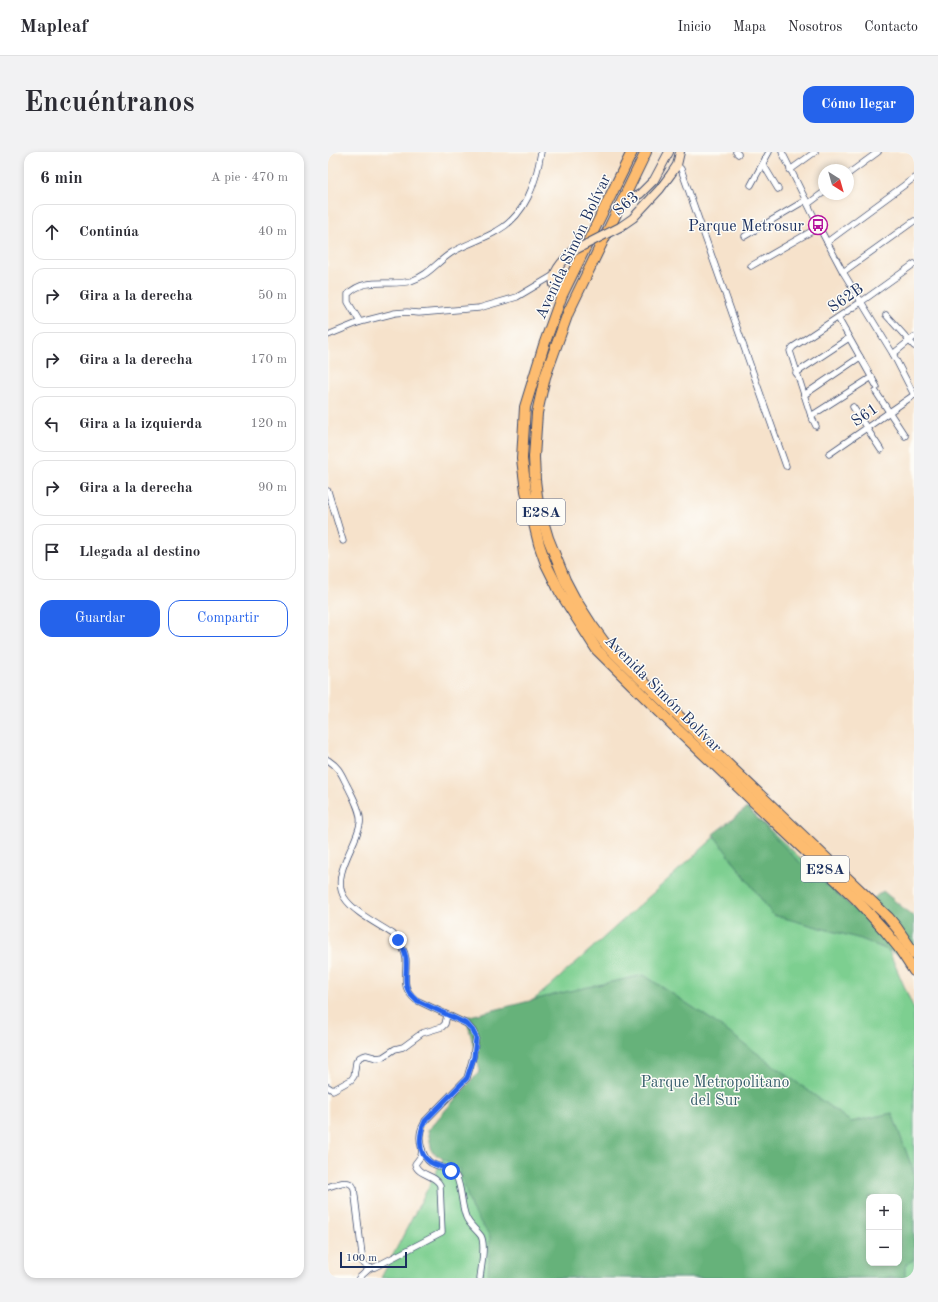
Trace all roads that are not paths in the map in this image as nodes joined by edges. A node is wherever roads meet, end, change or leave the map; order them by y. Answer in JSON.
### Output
{"nodes":[{"id":1,"x":541,"y":152,"type":"edge"},
{"id":2,"x":632,"y":152,"type":"edge"},
{"id":3,"x":646,"y":152,"type":"edge"},
{"id":4,"x":669,"y":152,"type":"edge"},
{"id":5,"x":680,"y":152,"type":"edge"},
{"id":6,"x":769,"y":152,"type":"edge"},
{"id":7,"x":782,"y":152,"type":"edge"},
{"id":8,"x":815,"y":152,"type":"edge"},
{"id":9,"x":878,"y":152,"type":"edge"},
{"id":10,"x":677,"y":164,"type":"junction"},
{"id":11,"x":763,"y":164,"type":"junction"},
{"id":12,"x":790,"y":170,"type":"junction"},
{"id":13,"x":854,"y":170,"type":"edge"},
{"id":14,"x":914,"y":178,"type":"edge"},
{"id":15,"x":752,"y":185,"type":"dead end"},
{"id":16,"x":778,"y":189,"type":"dead end"},
{"id":17,"x":818,"y":196,"type":"edge"},
{"id":18,"x":807,"y":202,"type":"junction"},
{"id":19,"x":622,"y":203,"type":"junction"},
{"id":20,"x":914,"y":221,"type":"edge"},
{"id":21,"x":819,"y":227,"type":"junction"},
{"id":22,"x":745,"y":236,"type":"dead end"},
{"id":23,"x":827,"y":242,"type":"junction"},
{"id":24,"x":914,"y":264,"type":"edge"},
{"id":25,"x":751,"y":266,"type":"dead end"},
{"id":26,"x":843,"y":272,"type":"junction"},
{"id":27,"x":554,"y":275,"type":"junction"},
{"id":28,"x":562,"y":295,"type":"junction"},
{"id":29,"x":861,"y":302,"type":"junction"},
{"id":30,"x":886,"y":315,"type":"dead end"},
{"id":31,"x":838,"y":318,"type":"junction"},
{"id":32,"x":360,"y":322,"type":"junction"},
{"id":33,"x":328,"y":335,"type":"edge"},
{"id":34,"x":849,"y":338,"type":"junction"},
{"id":35,"x":912,"y":338,"type":"edge"},
{"id":36,"x":914,"y":346,"type":"edge"},
{"id":37,"x":893,"y":354,"type":"junction"},
{"id":38,"x":860,"y":357,"type":"junction"},
{"id":39,"x":796,"y":373,"type":"junction"},
{"id":40,"x":872,"y":377,"type":"junction"},
{"id":41,"x":804,"y":395,"type":"junction"},
{"id":42,"x":914,"y":395,"type":"edge"},
{"id":43,"x":853,"y":407,"type":"dead end"},
{"id":44,"x":889,"y":412,"type":"junction"},
{"id":45,"x":811,"y":416,"type":"junction"},
{"id":46,"x":816,"y":426,"type":"dead end"},
{"id":47,"x":867,"y":428,"type":"junction"},
{"id":48,"x":905,"y":436,"type":"dead end"},
{"id":49,"x":881,"y":450,"type":"dead end"},
{"id":50,"x":829,"y":454,"type":"dead end"},
{"id":51,"x":786,"y":466,"type":"dead end"},
{"id":52,"x":328,"y":491,"type":"edge"},
{"id":53,"x":343,"y":541,"type":"dead end"},
{"id":54,"x":328,"y":760,"type":"edge"},
{"id":55,"x":730,"y":773,"type":"junction"},
{"id":56,"x":914,"y":953,"type":"edge"},
{"id":57,"x":914,"y":971,"type":"edge"},
{"id":58,"x":447,"y":1015,"type":"junction"},
{"id":59,"x":328,"y":1087,"type":"edge"},
{"id":60,"x":422,"y":1149,"type":"junction"},
{"id":61,"x":328,"y":1187,"type":"edge"},
{"id":62,"x":370,"y":1268,"type":"junction"},
{"id":63,"x":359,"y":1278,"type":"edge"},
{"id":64,"x":480,"y":1278,"type":"edge"}],
"edges":[{"from":1,"to":32,"type":"street"},
{"from":2,"to":28,"type":"highway","name":"Avenida Simón Bolívar","number":"E28A"},
{"from":3,"to":19,"type":"highway","name":"Avenida Simón Bolívar","number":"E28A"},
{"from":4,"to":19,"type":"main road","name":"S63"},
{"from":5,"to":10,"type":"main road","name":"S63"},
{"from":6,"to":11,"type":"street"},
{"from":7,"to":12,"type":"street"},
{"from":8,"to":12,"type":"street"},
{"from":9,"to":13,"type":"street"},
{"from":10,"to":27,"type":"main road","name":"S63","bridge":true},
{"from":10,"to":51,"type":"street"},
{"from":11,"to":15,"type":"street"},
{"from":11,"to":16,"type":"street"},
{"from":12,"to":18,"type":"street"},
{"from":14,"to":23,"type":"street"},
{"from":17,"to":18,"type":"street"},
{"from":18,"to":21,"type":"street"},
{"from":18,"to":22,"type":"street"},
{"from":19,"to":55,"type":"highway","name":"Avenida Simón Bolívar","number":"E28A"},
{"from":20,"to":26,"type":"street"},
{"from":21,"to":23,"type":"street"},
{"from":21,"to":25,"type":"street"},
{"from":23,"to":26,"type":"street"},
{"from":24,"to":29,"type":"street","name":"S62B"},
{"from":26,"to":29,"type":"street"},
{"from":27,"to":28,"type":"main road"},
{"from":27,"to":32,"type":"street"},
{"from":28,"to":55,"type":"highway","name":"Avenida Simón Bolívar","number":"E28A"},
{"from":29,"to":31,"type":"street","name":"S62B"},
{"from":29,"to":37,"type":"street"},
{"from":30,"to":35,"type":"street"},
{"from":31,"to":34,"type":"street"},
{"from":31,"to":39,"type":"street","name":"S62B"},
{"from":32,"to":33,"type":"street"},
{"from":34,"to":38,"type":"street"},
{"from":34,"to":39,"type":"street"},
{"from":35,"to":36,"type":"street"},
{"from":35,"to":37,"type":"street"},
{"from":37,"to":42,"type":"street"},
{"from":38,"to":40,"type":"street"},
{"from":38,"to":41,"type":"street"},
{"from":39,"to":41,"type":"street"},
{"from":40,"to":44,"type":"street"},
{"from":40,"to":45,"type":"street"},
{"from":41,"to":45,"type":"street"},
{"from":42,"to":44,"type":"street","name":"S61"},
{"from":43,"to":47,"type":"street"},
{"from":44,"to":47,"type":"street","name":"S61"},
{"from":44,"to":48,"type":"street"},
{"from":45,"to":46,"type":"street"},
{"from":47,"to":49,"type":"street"},
{"from":47,"to":50,"type":"street","name":"S61"},
{"from":52,"to":53,"type":"street"},
{"from":54,"to":58,"type":"street"},
{"from":55,"to":56,"type":"highway","name":"Avenida Simón Bolívar","number":"E28A"},
{"from":55,"to":57,"type":"highway","name":"Avenida Simón Bolívar","number":"E28A"},
{"from":58,"to":59,"type":"street"},
{"from":58,"to":60,"type":"street"},
{"from":60,"to":62,"type":"street"},
{"from":60,"to":64,"type":"street"},
{"from":61,"to":62,"type":"street"},
{"from":62,"to":63,"type":"street"}]}
